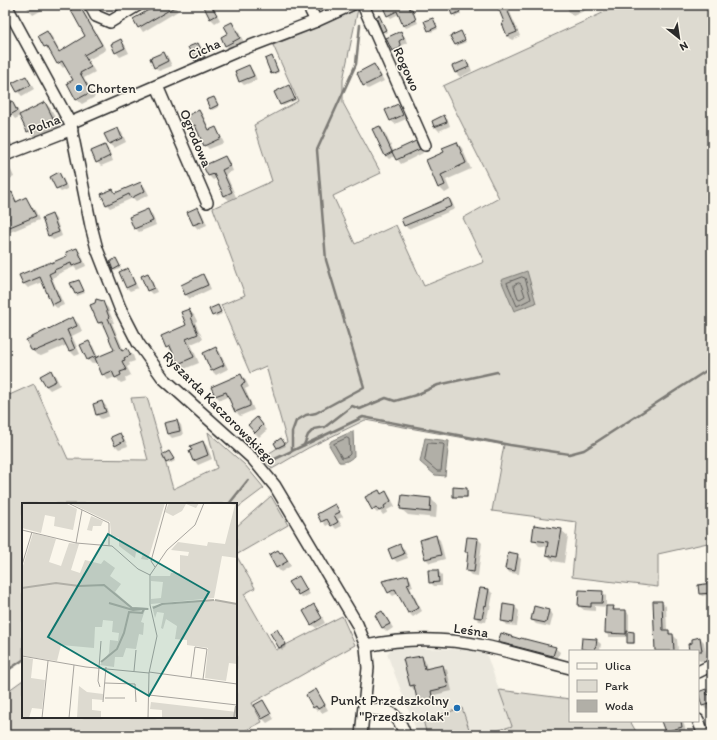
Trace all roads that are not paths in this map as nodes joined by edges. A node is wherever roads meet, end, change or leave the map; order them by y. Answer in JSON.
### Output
{"nodes":[{"id":1,"x":6,"y":5,"type":"edge"},
{"id":2,"x":90,"y":5,"type":"edge"},
{"id":3,"x":138,"y":5,"type":"edge"},
{"id":4,"x":308,"y":5,"type":"edge"},
{"id":5,"x":351,"y":5,"type":"edge"},
{"id":6,"x":362,"y":5,"type":"edge"},
{"id":7,"x":316,"y":21,"type":"junction"},
{"id":8,"x":157,"y":86,"type":"junction"},
{"id":9,"x":71,"y":126,"type":"junction"},
{"id":10,"x":425,"y":145,"type":"dead end"},
{"id":11,"x":5,"y":155,"type":"edge"},
{"id":12,"x":207,"y":202,"type":"dead end"},
{"id":13,"x":366,"y":646,"type":"junction"},
{"id":14,"x":712,"y":665,"type":"edge"},
{"id":15,"x":569,"y":668,"type":"edge"},
{"id":16,"x":699,"y":672,"type":"edge"},
{"id":17,"x":364,"y":709,"type":"junction"},
{"id":18,"x":699,"y":722,"type":"edge"},
{"id":19,"x":361,"y":735,"type":"edge"},
{"id":20,"x":405,"y":735,"type":"edge"},
{"id":21,"x":704,"y":735,"type":"edge"}],
"edges":[{"from":1,"to":9,"type":"street","name":"Ryszarda Kaczorowskiego"},
{"from":2,"to":3,"type":"street"},
{"from":4,"to":7,"type":"street"},
{"from":5,"to":7,"type":"street","name":"Cicha"},
{"from":6,"to":10,"type":"street","name":"Rogowo"},
{"from":7,"to":8,"type":"street","name":"Cicha"},
{"from":8,"to":9,"type":"street","name":"Cicha"},
{"from":8,"to":12,"type":"street","name":"Ogrodowa"},
{"from":9,"to":11,"type":"street","name":"Polna"},
{"from":9,"to":13,"type":"street","name":"Ryszarda Kaczorowskiego"},
{"from":13,"to":15,"type":"street","name":"Leśna"},
{"from":13,"to":17,"type":"street","name":"Ryszarda Kaczorowskiego"},
{"from":14,"to":16,"type":"street"},
{"from":17,"to":19,"type":"street","name":"Ryszarda Kaczorowskiego"},
{"from":17,"to":20,"type":"street"},
{"from":18,"to":21,"type":"street"}]}
